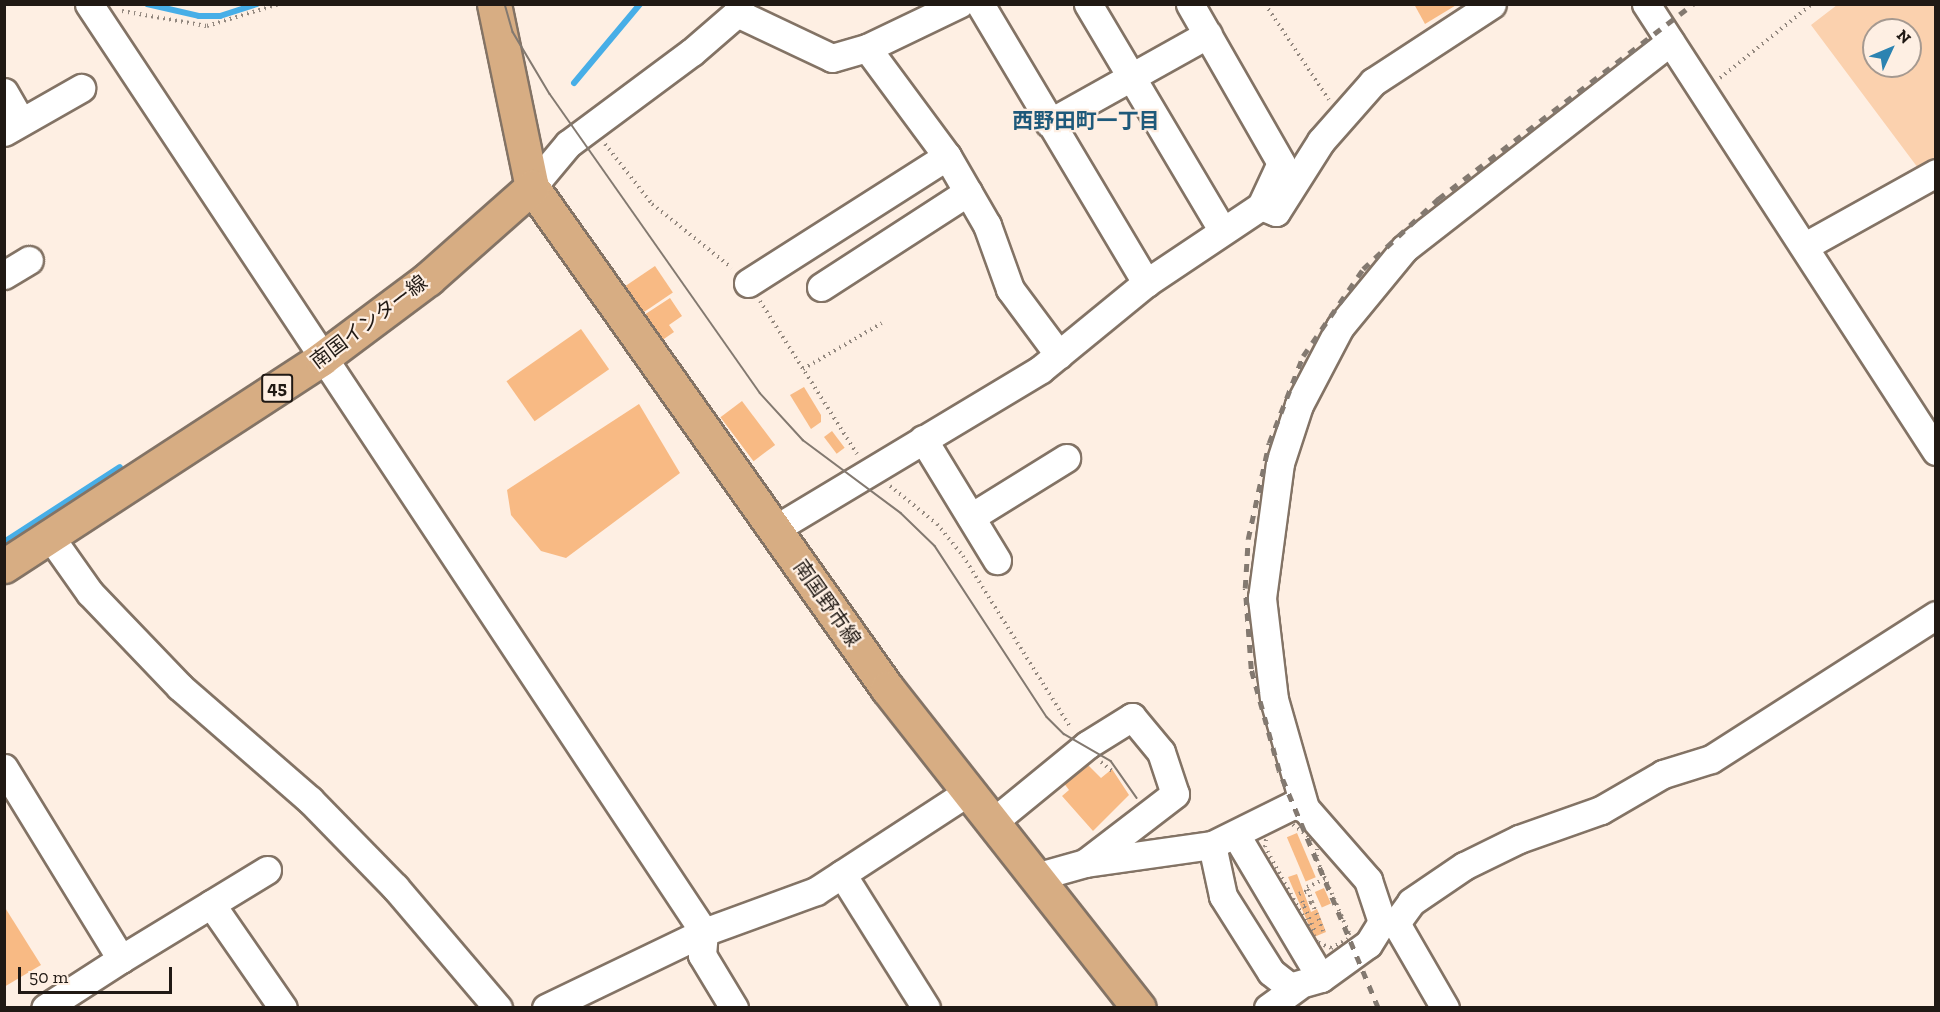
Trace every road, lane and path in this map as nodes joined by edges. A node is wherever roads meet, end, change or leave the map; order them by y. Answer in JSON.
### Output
{"nodes":[{"id":1,"x":279,"y":4,"type":"edge"},
{"id":2,"x":494,"y":4,"type":"edge"},
{"id":3,"x":519,"y":4,"type":"edge"},
{"id":4,"x":959,"y":4,"type":"edge"},
{"id":5,"x":980,"y":4,"type":"edge"},
{"id":6,"x":1088,"y":4,"type":"edge"},
{"id":7,"x":1190,"y":4,"type":"edge"},
{"id":8,"x":1265,"y":4,"type":"edge"},
{"id":9,"x":1492,"y":4,"type":"edge"},
{"id":10,"x":1812,"y":4,"type":"edge"},
{"id":11,"x":89,"y":5,"type":"edge"},
{"id":12,"x":1650,"y":6,"type":"edge"},
{"id":13,"x":739,"y":9,"type":"edge"},
{"id":14,"x":1208,"y":34,"type":"junction"},
{"id":15,"x":1670,"y":42,"type":"junction"},
{"id":16,"x":867,"y":48,"type":"junction"},
{"id":17,"x":506,"y":70,"type":"junction"},
{"id":18,"x":1130,"y":78,"type":"junction"},
{"id":19,"x":81,"y":88,"type":"dead end"},
{"id":20,"x":4,"y":92,"type":"edge"},
{"id":21,"x":1701,"y":93,"type":"junction"},
{"id":22,"x":1341,"y":118,"type":"junction"},
{"id":23,"x":1049,"y":123,"type":"junction"},
{"id":24,"x":592,"y":126,"type":"junction"},
{"id":25,"x":13,"y":127,"type":"edge"},
{"id":26,"x":947,"y":156,"type":"junction"},
{"id":27,"x":1935,"y":173,"type":"edge"},
{"id":28,"x":532,"y":187,"type":"junction"},
{"id":29,"x":968,"y":192,"type":"junction"},
{"id":30,"x":1261,"y":206,"type":"junction"},
{"id":31,"x":1222,"y":230,"type":"junction"},
{"id":32,"x":1804,"y":246,"type":"junction"},
{"id":33,"x":29,"y":260,"type":"dead end"},
{"id":34,"x":4,"y":275,"type":"edge"},
{"id":35,"x":748,"y":283,"type":"junction"},
{"id":36,"x":1146,"y":283,"type":"junction"},
{"id":37,"x":821,"y":287,"type":"dead end"},
{"id":38,"x":882,"y":323,"type":"dead end"},
{"id":39,"x":1059,"y":355,"type":"junction"},
{"id":40,"x":321,"y":359,"type":"junction"},
{"id":41,"x":803,"y":369,"type":"junction"},
{"id":42,"x":923,"y":439,"type":"junction"},
{"id":43,"x":1935,"y":451,"type":"edge"},
{"id":44,"x":1066,"y":458,"type":"dead end"},
{"id":45,"x":869,"y":470,"type":"junction"},
{"id":46,"x":971,"y":517,"type":"junction"},
{"id":47,"x":775,"y":529,"type":"junction"},
{"id":48,"x":51,"y":538,"type":"junction"},
{"id":49,"x":997,"y":560,"type":"dead end"},
{"id":50,"x":4,"y":566,"type":"edge"},
{"id":51,"x":1935,"y":615,"type":"edge"},
{"id":52,"x":1064,"y":734,"type":"dead end"},
{"id":53,"x":4,"y":768,"type":"edge"},
{"id":54,"x":968,"y":792,"type":"junction"},
{"id":55,"x":1305,"y":808,"type":"junction"},
{"id":56,"x":993,"y":822,"type":"junction"},
{"id":57,"x":1224,"y":839,"type":"junction"},
{"id":58,"x":1085,"y":863,"type":"junction"},
{"id":59,"x":267,"y":870,"type":"dead end"},
{"id":60,"x":842,"y":874,"type":"junction"},
{"id":61,"x":1039,"y":876,"type":"junction"},
{"id":62,"x":1325,"y":879,"type":"junction"},
{"id":63,"x":1310,"y":890,"type":"dead end"},
{"id":64,"x":1299,"y":894,"type":"dead end"},
{"id":65,"x":1302,"y":901,"type":"dead end"},
{"id":66,"x":1312,"y":902,"type":"dead end"},
{"id":67,"x":211,"y":904,"type":"junction"},
{"id":68,"x":1314,"y":910,"type":"dead end"},
{"id":69,"x":1389,"y":922,"type":"junction"},
{"id":70,"x":1323,"y":931,"type":"dead end"},
{"id":71,"x":704,"y":932,"type":"junction"},
{"id":72,"x":1316,"y":934,"type":"dead end"},
{"id":73,"x":121,"y":959,"type":"junction"},
{"id":74,"x":1298,"y":981,"type":"junction"},
{"id":75,"x":45,"y":1008,"type":"edge"},
{"id":76,"x":283,"y":1008,"type":"edge"},
{"id":77,"x":498,"y":1008,"type":"edge"},
{"id":78,"x":546,"y":1008,"type":"edge"},
{"id":79,"x":734,"y":1008,"type":"edge"},
{"id":80,"x":926,"y":1008,"type":"edge"},
{"id":81,"x":1139,"y":1008,"type":"edge"},
{"id":82,"x":1268,"y":1008,"type":"edge"},
{"id":83,"x":1445,"y":1008,"type":"edge"}],
"edges":[{"from":1,"to":11,"type":"path"},
{"from":2,"to":17,"type":"main road"},
{"from":3,"to":17,"type":"main road"},
{"from":4,"to":16,"type":"street"},
{"from":5,"to":23,"type":"street"},
{"from":6,"to":18,"type":"street"},
{"from":7,"to":14,"type":"street"},
{"from":8,"to":22,"type":"path"},
{"from":9,"to":22,"type":"street"},
{"from":10,"to":21,"type":"path"},
{"from":11,"to":40,"type":"street"},
{"from":12,"to":15,"type":"street"},
{"from":13,"to":16,"type":"street"},
{"from":13,"to":24,"type":"street"},
{"from":14,"to":18,"type":"street"},
{"from":14,"to":30,"type":"street"},
{"from":15,"to":21,"type":"street"},
{"from":15,"to":55,"type":"street"},
{"from":16,"to":26,"type":"street"},
{"from":17,"to":28,"type":"main road"},
{"from":18,"to":23,"type":"street"},
{"from":18,"to":31,"type":"street"},
{"from":19,"to":25,"type":"street"},
{"from":20,"to":25,"type":"street"},
{"from":21,"to":32,"type":"street"},
{"from":22,"to":30,"type":"street"},
{"from":23,"to":36,"type":"street"},
{"from":24,"to":28,"type":"street"},
{"from":24,"to":35,"type":"path"},
{"from":26,"to":29,"type":"street"},
{"from":26,"to":35,"type":"street"},
{"from":27,"to":32,"type":"street"},
{"from":28,"to":40,"type":"main road","name":"南国インター線","number":"45"},
{"from":28,"to":47,"type":"main road","name":"南国野市線"},
{"from":29,"to":37,"type":"street"},
{"from":29,"to":39,"type":"street"},
{"from":30,"to":31,"type":"street"},
{"from":31,"to":36,"type":"street"},
{"from":32,"to":43,"type":"street"},
{"from":33,"to":34,"type":"street"},
{"from":35,"to":41,"type":"path"},
{"from":36,"to":39,"type":"street"},
{"from":38,"to":41,"type":"path"},
{"from":39,"to":42,"type":"street"},
{"from":40,"to":48,"type":"main road","name":"南国インター線","number":"45"},
{"from":40,"to":71,"type":"street"},
{"from":41,"to":45,"type":"path"},
{"from":42,"to":45,"type":"street"},
{"from":42,"to":46,"type":"street"},
{"from":44,"to":46,"type":"street"},
{"from":45,"to":47,"type":"street"},
{"from":45,"to":52,"type":"path"},
{"from":46,"to":49,"type":"street"},
{"from":47,"to":54,"type":"main road","name":"南国野市線"},
{"from":48,"to":50,"type":"main road","name":"南国インター線","number":"45"},
{"from":48,"to":77,"type":"street"},
{"from":51,"to":69,"type":"street"},
{"from":53,"to":73,"type":"street"},
{"from":54,"to":56,"type":"main road","name":"南国野市線"},
{"from":54,"to":60,"type":"street"},
{"from":55,"to":57,"type":"street"},
{"from":55,"to":69,"type":"street"},
{"from":56,"to":58,"type":"street"},
{"from":56,"to":61,"type":"main road","name":"南国野市線"},
{"from":57,"to":58,"type":"street"},
{"from":57,"to":74,"type":"street"},
{"from":57,"to":74,"type":"street"},
{"from":58,"to":61,"type":"street"},
{"from":59,"to":67,"type":"street"},
{"from":60,"to":71,"type":"street"},
{"from":60,"to":80,"type":"street"},
{"from":61,"to":81,"type":"main road","name":"南国野市線"},
{"from":62,"to":62,"type":"path"},
{"from":62,"to":66,"type":"path"},
{"from":63,"to":64,"type":"path","bridge":true},
{"from":65,"to":72,"type":"path","bridge":true},
{"from":67,"to":73,"type":"street"},
{"from":67,"to":76,"type":"street"},
{"from":68,"to":70,"type":"path"},
{"from":69,"to":74,"type":"street"},
{"from":69,"to":83,"type":"street"},
{"from":71,"to":78,"type":"street"},
{"from":71,"to":79,"type":"street"},
{"from":73,"to":75,"type":"street"},
{"from":74,"to":82,"type":"street"}]}
